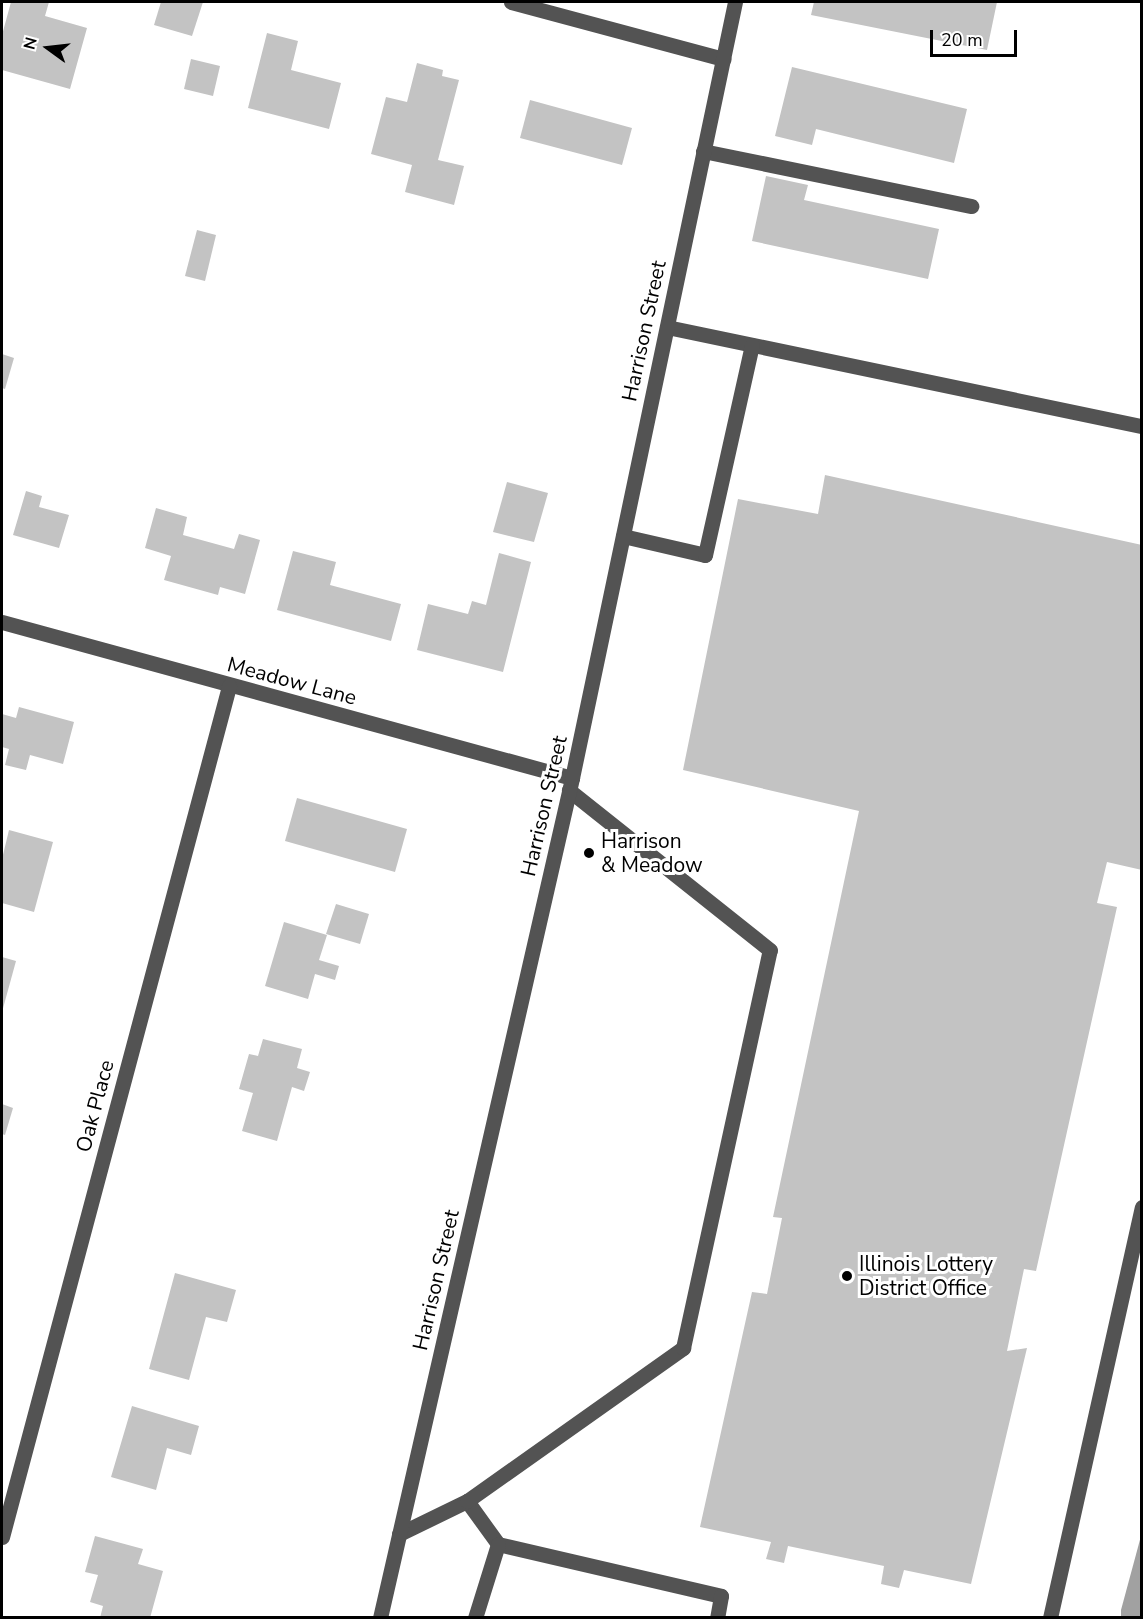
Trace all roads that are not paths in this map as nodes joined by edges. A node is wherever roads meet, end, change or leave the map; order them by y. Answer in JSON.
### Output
{"nodes":[{"id":1,"x":511,"y":2,"type":"edge"},
{"id":2,"x":735,"y":2,"type":"edge"},
{"id":3,"x":723,"y":59,"type":"junction"},
{"id":4,"x":704,"y":152,"type":"junction"},
{"id":5,"x":971,"y":206,"type":"dead end"},
{"id":6,"x":667,"y":327,"type":"junction"},
{"id":7,"x":752,"y":345,"type":"junction"},
{"id":8,"x":1142,"y":426,"type":"edge"},
{"id":9,"x":623,"y":536,"type":"junction"},
{"id":10,"x":2,"y":622,"type":"edge"},
{"id":11,"x":229,"y":686,"type":"junction"},
{"id":12,"x":571,"y":784,"type":"junction"},
{"id":13,"x":1142,"y":1207,"type":"edge"},
{"id":14,"x":467,"y":1502,"type":"junction"},
{"id":15,"x":399,"y":1534,"type":"junction"},
{"id":16,"x":2,"y":1538,"type":"edge"},
{"id":17,"x":498,"y":1544,"type":"junction"},
{"id":18,"x":380,"y":1617,"type":"edge"},
{"id":19,"x":475,"y":1617,"type":"edge"},
{"id":20,"x":717,"y":1617,"type":"edge"},
{"id":21,"x":1050,"y":1617,"type":"edge"}],
"edges":[{"from":1,"to":3,"type":"street"},
{"from":2,"to":3,"type":"street","name":"Harrison Street"},
{"from":3,"to":4,"type":"street","name":"Harrison Street"},
{"from":4,"to":5,"type":"street"},
{"from":4,"to":6,"type":"street","name":"Harrison Street"},
{"from":6,"to":7,"type":"street"},
{"from":6,"to":9,"type":"street","name":"Harrison Street"},
{"from":7,"to":8,"type":"street"},
{"from":7,"to":9,"type":"street"},
{"from":9,"to":12,"type":"street","name":"Harrison Street"},
{"from":10,"to":11,"type":"street","name":"Meadow Lane"},
{"from":11,"to":12,"type":"street","name":"Meadow Lane"},
{"from":11,"to":16,"type":"street","name":"Oak Place"},
{"from":12,"to":14,"type":"street"},
{"from":12,"to":15,"type":"street","name":"Harrison Street"},
{"from":13,"to":21,"type":"street"},
{"from":14,"to":15,"type":"street"},
{"from":14,"to":17,"type":"street"},
{"from":15,"to":18,"type":"street","name":"Harrison Street"},
{"from":17,"to":19,"type":"street"},
{"from":17,"to":20,"type":"street"}]}
